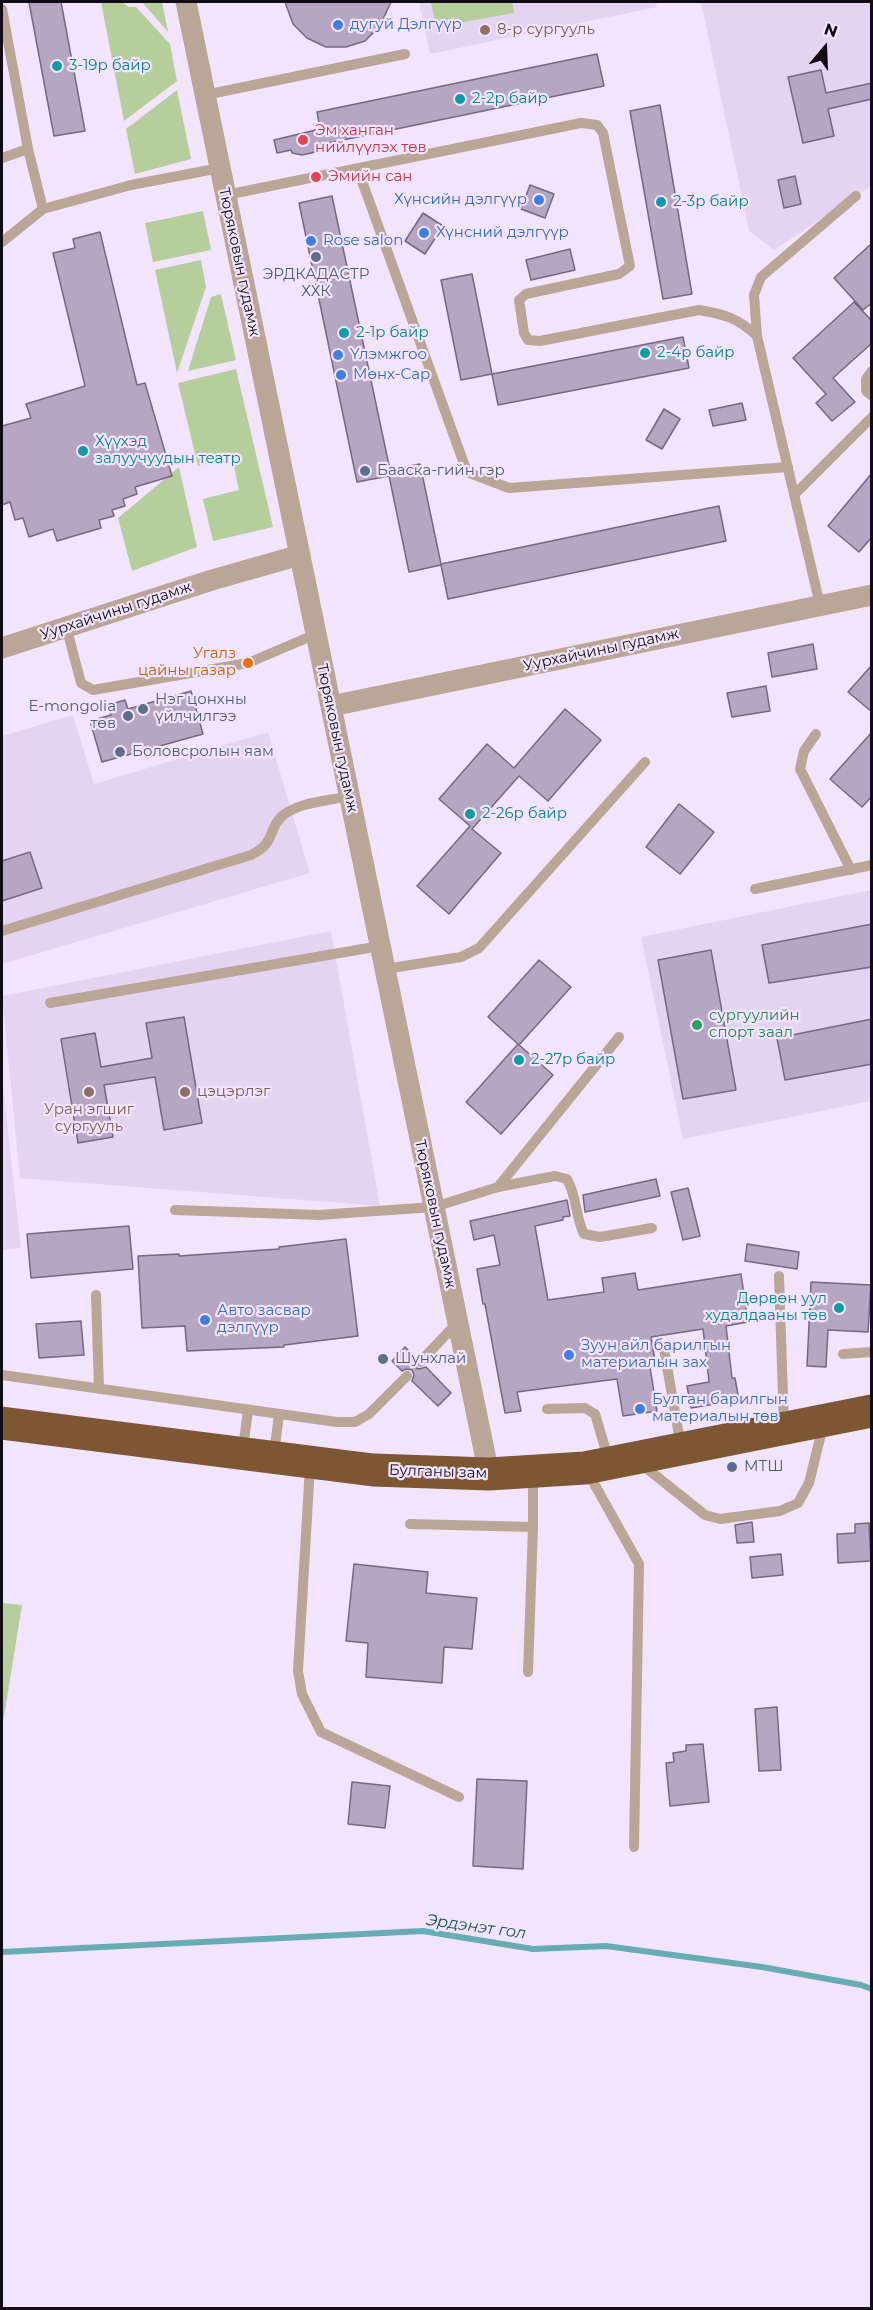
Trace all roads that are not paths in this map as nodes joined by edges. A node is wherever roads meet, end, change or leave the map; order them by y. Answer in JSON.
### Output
{"nodes":[{"id":1,"x":186,"y":2,"type":"edge"},
{"id":2,"x":2,"y":9,"type":"edge"},
{"id":3,"x":405,"y":54,"type":"dead end"},
{"id":4,"x":205,"y":95,"type":"junction"},
{"id":5,"x":28,"y":149,"type":"junction"},
{"id":6,"x":2,"y":158,"type":"edge"},
{"id":7,"x":220,"y":168,"type":"junction"},
{"id":8,"x":358,"y":170,"type":"junction"},
{"id":9,"x":226,"y":195,"type":"junction"},
{"id":10,"x":856,"y":196,"type":"dead end"},
{"id":11,"x":43,"y":209,"type":"junction"},
{"id":12,"x":2,"y":242,"type":"edge"},
{"id":13,"x":757,"y":336,"type":"junction"},
{"id":14,"x":872,"y":371,"type":"edge"},
{"id":15,"x":872,"y":396,"type":"edge"},
{"id":16,"x":872,"y":417,"type":"edge"},
{"id":17,"x":788,"y":467,"type":"junction"},
{"id":18,"x":794,"y":495,"type":"junction"},
{"id":19,"x":300,"y":555,"type":"junction"},
{"id":20,"x":872,"y":595,"type":"edge"},
{"id":21,"x":820,"y":605,"type":"junction"},
{"id":22,"x":66,"y":626,"type":"junction"},
{"id":23,"x":316,"y":634,"type":"junction"},
{"id":24,"x":2,"y":648,"type":"edge"},
{"id":25,"x":331,"y":706,"type":"junction"},
{"id":26,"x":816,"y":734,"type":"dead end"},
{"id":27,"x":645,"y":762,"type":"dead end"},
{"id":28,"x":349,"y":796,"type":"junction"},
{"id":29,"x":872,"y":865,"type":"edge"},
{"id":30,"x":851,"y":870,"type":"junction"},
{"id":31,"x":755,"y":889,"type":"dead end"},
{"id":32,"x":2,"y":931,"type":"edge"},
{"id":33,"x":380,"y":946,"type":"junction"},
{"id":34,"x":385,"y":969,"type":"junction"},
{"id":35,"x":50,"y":1003,"type":"dead end"},
{"id":36,"x":619,"y":1037,"type":"dead end"},
{"id":37,"x":498,"y":1187,"type":"junction"},
{"id":38,"x":434,"y":1207,"type":"junction"},
{"id":39,"x":175,"y":1210,"type":"dead end"},
{"id":40,"x":652,"y":1228,"type":"dead end"},
{"id":41,"x":779,"y":1276,"type":"dead end"},
{"id":42,"x":96,"y":1295,"type":"dead end"},
{"id":43,"x":458,"y":1322,"type":"junction"},
{"id":44,"x":664,"y":1349,"type":"dead end"},
{"id":45,"x":872,"y":1352,"type":"edge"},
{"id":46,"x":843,"y":1354,"type":"dead end"},
{"id":47,"x":420,"y":1362,"type":"dead end"},
{"id":48,"x":2,"y":1375,"type":"edge"},
{"id":49,"x":407,"y":1376,"type":"dead end"},
{"id":50,"x":99,"y":1389,"type":"junction"},
{"id":51,"x":547,"y":1409,"type":"dead end"},
{"id":52,"x":248,"y":1410,"type":"junction"},
{"id":53,"x":872,"y":1411,"type":"edge"},
{"id":54,"x":279,"y":1414,"type":"junction"},
{"id":55,"x":825,"y":1421,"type":"junction"},
{"id":56,"x":2,"y":1423,"type":"edge"},
{"id":57,"x":784,"y":1429,"type":"junction"},
{"id":58,"x":681,"y":1450,"type":"junction"},
{"id":59,"x":258,"y":1455,"type":"junction"},
{"id":60,"x":310,"y":1462,"type":"junction"},
{"id":61,"x":610,"y":1464,"type":"junction"},
{"id":62,"x":533,"y":1472,"type":"junction"},
{"id":63,"x":489,"y":1474,"type":"junction"},
{"id":64,"x":410,"y":1524,"type":"dead end"},
{"id":65,"x":533,"y":1527,"type":"junction"},
{"id":66,"x":528,"y":1672,"type":"dead end"},
{"id":67,"x":459,"y":1797,"type":"dead end"},
{"id":68,"x":634,"y":1847,"type":"dead end"}],
"edges":[{"from":1,"to":4,"type":"street","name":"Тюряковын гудамж"},
{"from":2,"to":5,"type":"lane"},
{"from":3,"to":4,"type":"lane"},
{"from":4,"to":7,"type":"street","name":"Тюряковын гудамж"},
{"from":5,"to":6,"type":"lane"},
{"from":5,"to":11,"type":"lane"},
{"from":7,"to":9,"type":"street","name":"Тюряковын гудамж"},
{"from":7,"to":11,"type":"lane"},
{"from":8,"to":9,"type":"lane"},
{"from":8,"to":13,"type":"lane"},
{"from":8,"to":17,"type":"lane"},
{"from":9,"to":19,"type":"street","name":"Тюряковын гудамж"},
{"from":10,"to":13,"type":"lane"},
{"from":11,"to":12,"type":"lane"},
{"from":13,"to":17,"type":"lane"},
{"from":14,"to":15,"type":"lane"},
{"from":16,"to":18,"type":"lane"},
{"from":17,"to":18,"type":"lane"},
{"from":18,"to":21,"type":"lane"},
{"from":19,"to":22,"type":"street","name":"Уурхайчины гудамж"},
{"from":19,"to":23,"type":"street","name":"Тюряковын гудамж"},
{"from":20,"to":21,"type":"street","name":"Уурхайчины гудамж"},
{"from":21,"to":25,"type":"street","name":"Уурхайчины гудамж"},
{"from":22,"to":23,"type":"lane"},
{"from":22,"to":24,"type":"street","name":"Уурхайчины гудамж"},
{"from":23,"to":25,"type":"street","name":"Тюряковын гудамж"},
{"from":25,"to":28,"type":"street","name":"Тюряковын гудамж"},
{"from":26,"to":30,"type":"lane"},
{"from":27,"to":34,"type":"lane"},
{"from":28,"to":32,"type":"lane"},
{"from":28,"to":33,"type":"street","name":"Тюряковын гудамж"},
{"from":29,"to":30,"type":"lane"},
{"from":30,"to":31,"type":"lane"},
{"from":33,"to":34,"type":"street","name":"Тюряковын гудамж"},
{"from":33,"to":35,"type":"lane"},
{"from":34,"to":38,"type":"street","name":"Тюряковын гудамж"},
{"from":36,"to":37,"type":"lane"},
{"from":37,"to":38,"type":"lane"},
{"from":37,"to":40,"type":"lane"},
{"from":38,"to":39,"type":"lane"},
{"from":38,"to":43,"type":"street","name":"Тюряковын гудамж"},
{"from":41,"to":57,"type":"lane"},
{"from":42,"to":50,"type":"lane"},
{"from":43,"to":47,"type":"lane"},
{"from":43,"to":63,"type":"street","name":"Тюряковын гудамж"},
{"from":44,"to":58,"type":"lane"},
{"from":45,"to":46,"type":"lane"},
{"from":48,"to":50,"type":"lane"},
{"from":49,"to":54,"type":"lane"},
{"from":50,"to":52,"type":"lane"},
{"from":51,"to":61,"type":"lane"},
{"from":52,"to":54,"type":"lane"},
{"from":52,"to":59,"type":"lane"},
{"from":53,"to":55,"type":"highway","name":"Булганы зам"},
{"from":54,"to":59,"type":"lane"},
{"from":55,"to":57,"type":"highway","name":"Булганы зам"},
{"from":55,"to":61,"type":"lane"},
{"from":56,"to":59,"type":"highway","name":"Булганы зам"},
{"from":57,"to":58,"type":"highway","name":"Булганы зам"},
{"from":58,"to":61,"type":"highway","name":"Булганы зам"},
{"from":59,"to":60,"type":"highway","name":"Булганы зам"},
{"from":60,"to":63,"type":"highway","name":"Булганы зам"},
{"from":60,"to":67,"type":"lane"},
{"from":61,"to":62,"type":"highway","name":"Булганы зам"},
{"from":61,"to":68,"type":"lane"},
{"from":62,"to":63,"type":"highway","name":"Булганы зам"},
{"from":62,"to":65,"type":"lane"},
{"from":64,"to":65,"type":"lane"},
{"from":65,"to":66,"type":"lane"}]}
